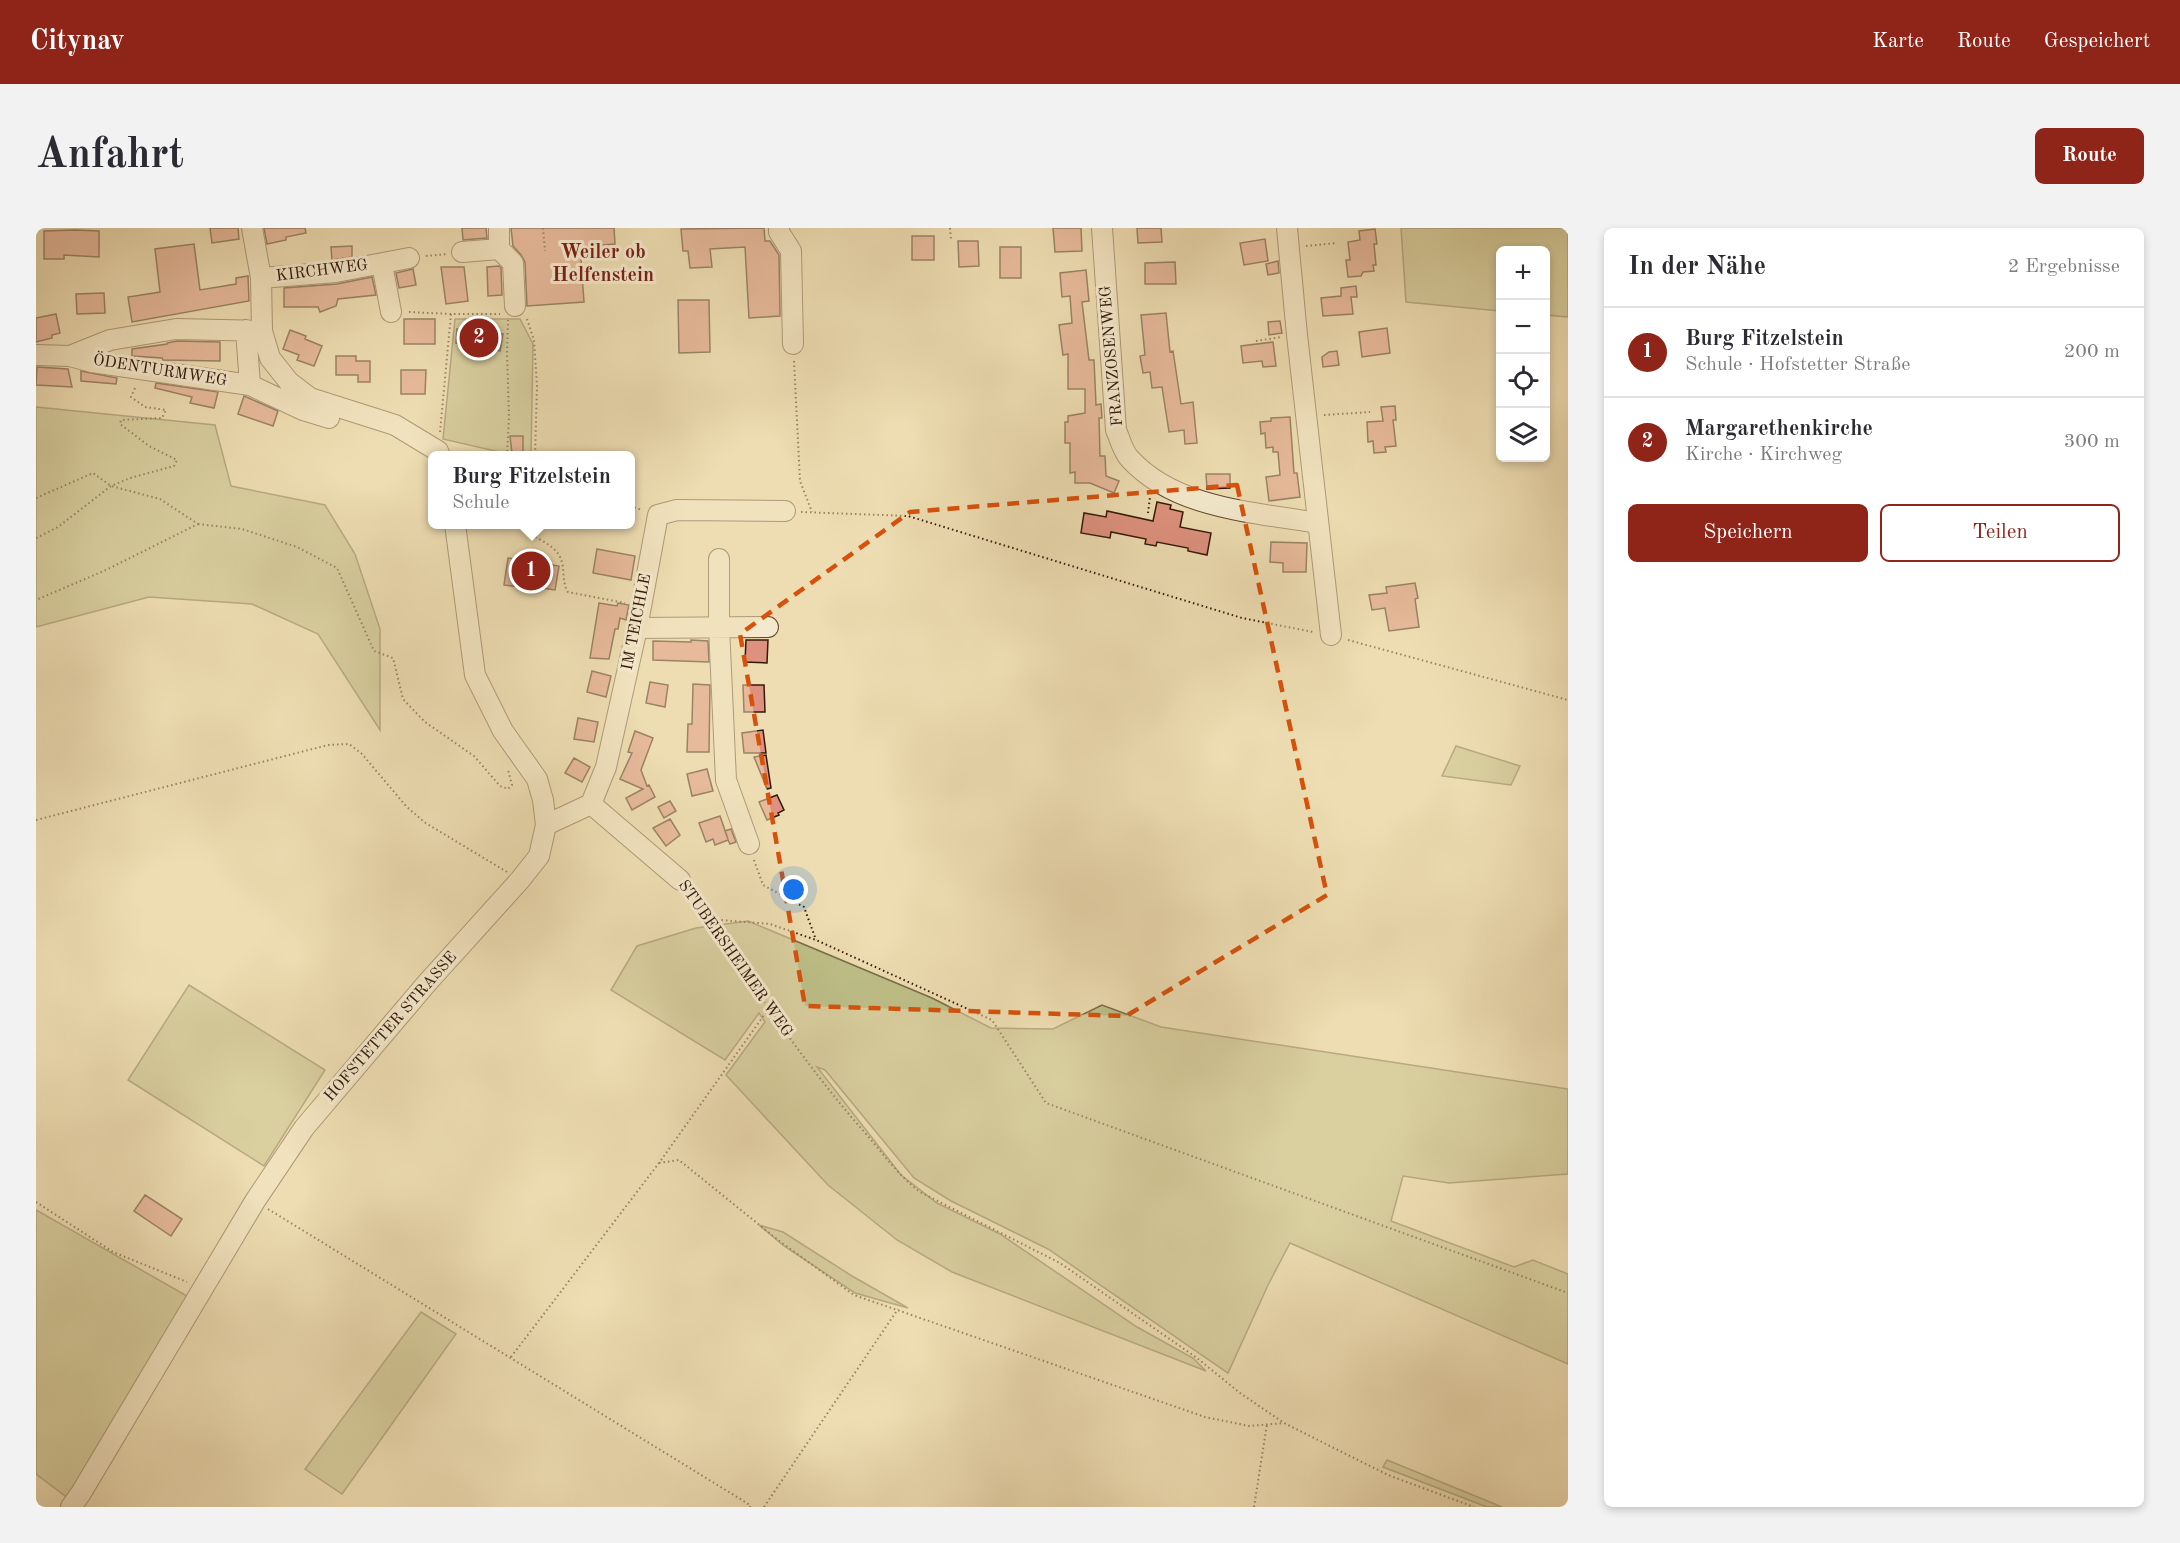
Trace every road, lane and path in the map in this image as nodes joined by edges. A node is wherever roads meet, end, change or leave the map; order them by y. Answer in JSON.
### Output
{"nodes":[{"id":1,"x":252,"y":228,"type":"edge"},
{"id":2,"x":499,"y":228,"type":"edge"},
{"id":3,"x":543,"y":228,"type":"edge"},
{"id":4,"x":779,"y":228,"type":"edge"},
{"id":5,"x":950,"y":228,"type":"edge"},
{"id":6,"x":1102,"y":228,"type":"edge"},
{"id":7,"x":1287,"y":228,"type":"edge"},
{"id":8,"x":951,"y":240,"type":"dead end"},
{"id":9,"x":1337,"y":243,"type":"dead end"},
{"id":10,"x":1289,"y":248,"type":"junction"},
{"id":11,"x":499,"y":249,"type":"junction"},
{"id":12,"x":545,"y":251,"type":"dead end"},
{"id":13,"x":462,"y":252,"type":"joint"},
{"id":14,"x":409,"y":258,"type":"joint"},
{"id":15,"x":382,"y":264,"type":"junction"},
{"id":16,"x":261,"y":278,"type":"junction"},
{"id":17,"x":514,"y":310,"type":"joint"},
{"id":18,"x":391,"y":312,"type":"joint"},
{"id":19,"x":451,"y":314,"type":"junction"},
{"id":20,"x":254,"y":331,"type":"junction"},
{"id":21,"x":1297,"y":335,"type":"junction"},
{"id":22,"x":1256,"y":341,"type":"dead end"},
{"id":23,"x":793,"y":344,"type":"joint"},
{"id":24,"x":36,"y":355,"type":"edge"},
{"id":25,"x":70,"y":356,"type":"junction"},
{"id":26,"x":138,"y":369,"type":"junction"},
{"id":27,"x":250,"y":385,"type":"junction"},
{"id":28,"x":351,"y":411,"type":"junction"},
{"id":29,"x":1370,"y":412,"type":"dead end"},
{"id":30,"x":1306,"y":416,"type":"junction"},
{"id":31,"x":440,"y":432,"type":"dead end"},
{"id":32,"x":440,"y":451,"type":"edge"},
{"id":33,"x":507,"y":451,"type":"edge"},
{"id":34,"x":535,"y":451,"type":"edge"},
{"id":35,"x":111,"y":486,"type":"junction"},
{"id":36,"x":36,"y":498,"type":"edge"},
{"id":37,"x":785,"y":511,"type":"joint"},
{"id":38,"x":812,"y":512,"type":"junction"},
{"id":39,"x":1317,"y":523,"type":"junction"},
{"id":40,"x":198,"y":524,"type":"junction"},
{"id":41,"x":456,"y":529,"type":"edge"},
{"id":42,"x":523,"y":529,"type":"edge"},
{"id":43,"x":36,"y":538,"type":"edge"},
{"id":44,"x":719,"y":559,"type":"dead end"},
{"id":45,"x":36,"y":600,"type":"edge"},
{"id":46,"x":641,"y":606,"type":"junction"},
{"id":47,"x":719,"y":627,"type":"junction"},
{"id":48,"x":768,"y":627,"type":"dead end"},
{"id":49,"x":637,"y":628,"type":"junction"},
{"id":50,"x":1331,"y":636,"type":"junction"},
{"id":51,"x":1567,"y":700,"type":"edge"},
{"id":52,"x":504,"y":763,"type":"dead end"},
{"id":53,"x":591,"y":804,"type":"junction"},
{"id":54,"x":36,"y":820,"type":"edge"},
{"id":55,"x":546,"y":825,"type":"junction"},
{"id":56,"x":749,"y":844,"type":"joint"},
{"id":57,"x":520,"y":880,"type":"junction"},
{"id":58,"x":680,"y":880,"type":"joint"},
{"id":59,"x":708,"y":919,"type":"junction"},
{"id":60,"x":816,"y":940,"type":"junction"},
{"id":61,"x":769,"y":1008,"type":"junction"},
{"id":62,"x":659,"y":1162,"type":"junction"},
{"id":63,"x":255,"y":1201,"type":"junction"},
{"id":64,"x":36,"y":1202,"type":"edge"},
{"id":65,"x":203,"y":1288,"type":"junction"},
{"id":66,"x":1568,"y":1293,"type":"edge"},
{"id":67,"x":898,"y":1309,"type":"junction"},
{"id":68,"x":511,"y":1357,"type":"junction"},
{"id":69,"x":1284,"y":1423,"type":"junction"},
{"id":70,"x":1267,"y":1424,"type":"junction"},
{"id":71,"x":1464,"y":1505,"type":"edge"},
{"id":72,"x":71,"y":1507,"type":"edge"},
{"id":73,"x":750,"y":1507,"type":"edge"},
{"id":74,"x":764,"y":1507,"type":"edge"},
{"id":75,"x":1254,"y":1507,"type":"edge"},
{"id":76,"x":1474,"y":1507,"type":"edge"}],
"edges":[{"from":1,"to":16,"type":"street","name":"ÖDENTURMWEG"},
{"from":2,"to":11,"type":"street"},
{"from":3,"to":12,"type":"path"},
{"from":4,"to":23,"type":"street"},
{"from":5,"to":8,"type":"path"},
{"from":6,"to":39,"type":"street","name":"FRANZOSENWEG"},
{"from":7,"to":10,"type":"street"},
{"from":9,"to":10,"type":"path"},
{"from":10,"to":21,"type":"street"},
{"from":11,"to":13,"type":"street"},
{"from":11,"to":17,"type":"street"},
{"from":13,"to":14,"type":"path"},
{"from":14,"to":15,"type":"street","name":"KIRCHWEG"},
{"from":15,"to":16,"type":"street","name":"KIRCHWEG"},
{"from":15,"to":18,"type":"street","name":"KIRCHWEG"},
{"from":16,"to":20,"type":"street","name":"ÖDENTURMWEG"},
{"from":17,"to":34,"type":"path"},
{"from":18,"to":19,"type":"path"},
{"from":19,"to":31,"type":"path"},
{"from":19,"to":33,"type":"path"},
{"from":20,"to":25,"type":"street","name":"ÖDENTURMWEG"},
{"from":20,"to":27,"type":"street","name":"ÖDENTURMWEG"},
{"from":20,"to":28,"type":"street","name":"ÖDENTURMWEG"},
{"from":21,"to":22,"type":"path"},
{"from":21,"to":30,"type":"street"},
{"from":23,"to":38,"type":"path"},
{"from":24,"to":25,"type":"street","name":"ÖDENTURMWEG"},
{"from":25,"to":26,"type":"street","name":"ÖDENTURMWEG"},
{"from":26,"to":27,"type":"street","name":"ÖDENTURMWEG"},
{"from":26,"to":35,"type":"path"},
{"from":27,"to":28,"type":"street","name":"ÖDENTURMWEG"},
{"from":28,"to":32,"type":"street"},
{"from":29,"to":30,"type":"path"},
{"from":30,"to":39,"type":"street"},
{"from":35,"to":36,"type":"path"},
{"from":35,"to":40,"type":"path"},
{"from":35,"to":43,"type":"path"},
{"from":37,"to":38,"type":"path"},
{"from":37,"to":46,"type":"street","name":"IM TEICHLE"},
{"from":38,"to":50,"type":"path"},
{"from":39,"to":50,"type":"street"},
{"from":40,"to":45,"type":"path"},
{"from":40,"to":52,"type":"path"},
{"from":41,"to":55,"type":"street","name":"HOFSTETTER STRASSE"},
{"from":42,"to":46,"type":"path"},
{"from":44,"to":47,"type":"street"},
{"from":46,"to":49,"type":"street","name":"IM TEICHLE"},
{"from":47,"to":48,"type":"street"},
{"from":47,"to":49,"type":"street"},
{"from":47,"to":56,"type":"street"},
{"from":49,"to":53,"type":"street","name":"IM TEICHLE"},
{"from":50,"to":51,"type":"path"},
{"from":53,"to":55,"type":"street"},
{"from":53,"to":58,"type":"street","name":"STUBERSHEIMER WEG"},
{"from":54,"to":57,"type":"path"},
{"from":55,"to":57,"type":"street","name":"HOFSTETTER STRASSE"},
{"from":56,"to":60,"type":"path"},
{"from":57,"to":63,"type":"street","name":"HOFSTETTER STRASSE"},
{"from":58,"to":59,"type":"path","name":"STUBERSHEIMER WEG"},
{"from":59,"to":60,"type":"path"},
{"from":59,"to":61,"type":"path","name":"STUBERSHEIMER WEG"},
{"from":60,"to":66,"type":"path"},
{"from":61,"to":62,"type":"path"},
{"from":61,"to":69,"type":"path","name":"STUBERSHEIMER WEG"},
{"from":62,"to":67,"type":"path"},
{"from":62,"to":68,"type":"path"},
{"from":63,"to":65,"type":"street","name":"HOFSTETTER STRASSE"},
{"from":63,"to":68,"type":"path"},
{"from":64,"to":65,"type":"path"},
{"from":65,"to":72,"type":"street","name":"HOFSTETTER STRASSE"},
{"from":67,"to":70,"type":"path"},
{"from":67,"to":74,"type":"path"},
{"from":68,"to":73,"type":"path"},
{"from":69,"to":70,"type":"path"},
{"from":69,"to":71,"type":"path","name":"STUBERSHEIMER WEG"},
{"from":70,"to":75,"type":"path"},
{"from":71,"to":76,"type":"path","name":"STUBERSHEIMER WEG"}]}
